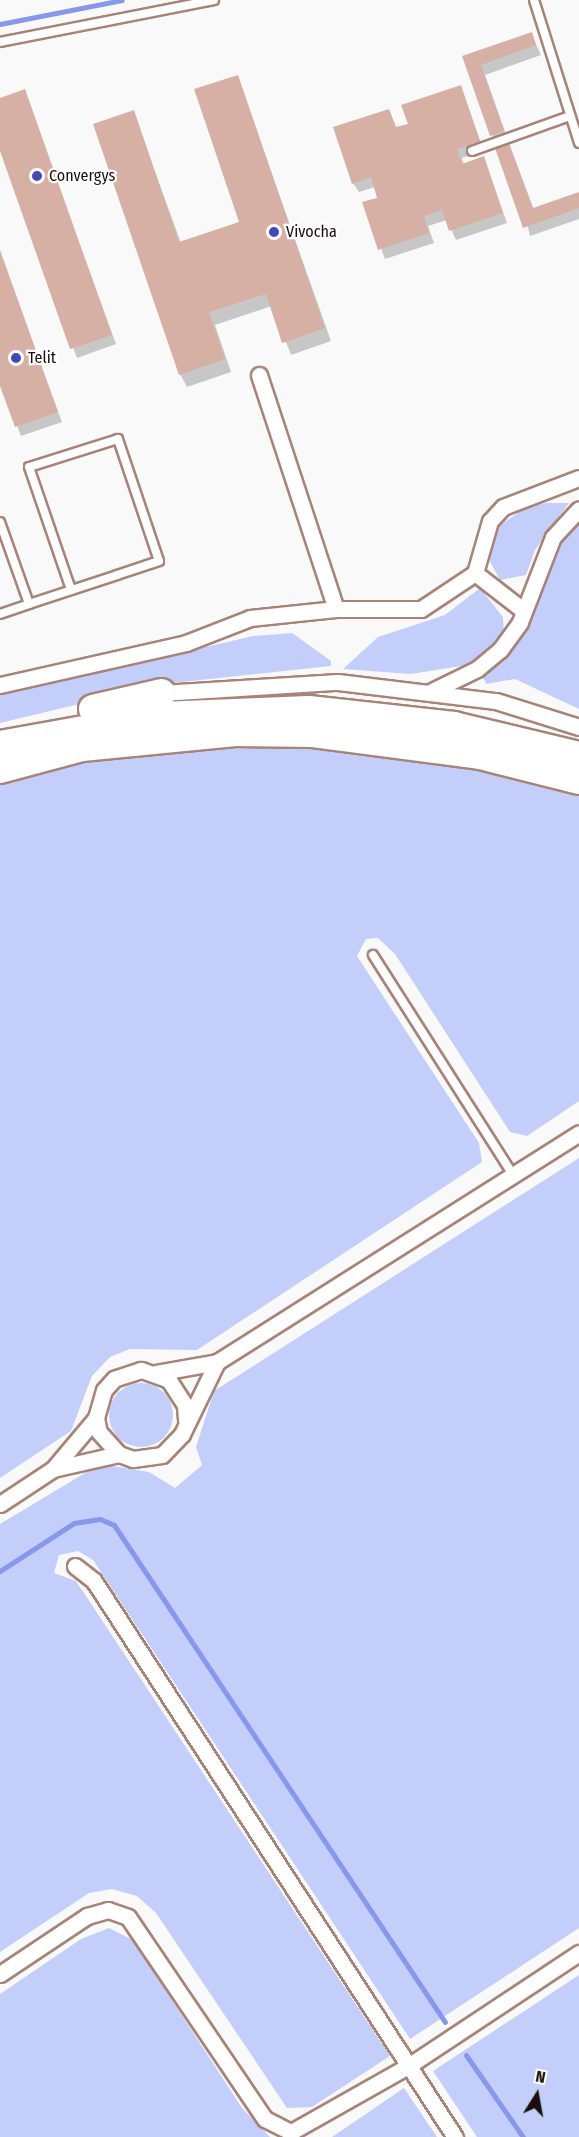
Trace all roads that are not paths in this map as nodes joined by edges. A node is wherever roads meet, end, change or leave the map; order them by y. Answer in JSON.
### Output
{"nodes":[{"id":1,"x":214,"y":0,"type":"edge"},
{"id":2,"x":534,"y":0,"type":"edge"},
{"id":3,"x":0,"y":42,"type":"edge"},
{"id":4,"x":570,"y":116,"type":"junction"},
{"id":5,"x":579,"y":142,"type":"edge"},
{"id":6,"x":472,"y":151,"type":"dead end"},
{"id":7,"x":259,"y":375,"type":"dead end"},
{"id":8,"x":579,"y":478,"type":"edge"},
{"id":9,"x":579,"y":509,"type":"edge"},
{"id":10,"x":0,"y":522,"type":"edge"},
{"id":11,"x":475,"y":573,"type":"junction"},
{"id":12,"x":71,"y":590,"type":"junction"},
{"id":13,"x":29,"y":604,"type":"junction"},
{"id":14,"x":336,"y":609,"type":"junction"},
{"id":15,"x":524,"y":611,"type":"junction"},
{"id":16,"x":0,"y":614,"type":"edge"},
{"id":17,"x":0,"y":685,"type":"edge"},
{"id":18,"x":432,"y":691,"type":"junction"},
{"id":19,"x":161,"y":693,"type":"joint"},
{"id":20,"x":579,"y":727,"type":"edge"},
{"id":21,"x":0,"y":731,"type":"edge"},
{"id":22,"x":0,"y":745,"type":"edge"},
{"id":23,"x":579,"y":756,"type":"edge"},
{"id":24,"x":0,"y":769,"type":"edge"},
{"id":25,"x":579,"y":780,"type":"edge"},
{"id":26,"x":373,"y":955,"type":"dead end"},
{"id":27,"x":579,"y":1133,"type":"edge"},
{"id":28,"x":513,"y":1175,"type":"junction"},
{"id":29,"x":217,"y":1362,"type":"junction"},
{"id":30,"x":156,"y":1373,"type":"junction"},
{"id":31,"x":96,"y":1418,"type":"junction"},
{"id":32,"x":186,"y":1419,"type":"junction"},
{"id":33,"x":119,"y":1454,"type":"junction"},
{"id":34,"x":53,"y":1469,"type":"junction"},
{"id":35,"x":0,"y":1504,"type":"edge"},
{"id":36,"x":75,"y":1566,"type":"dead end"},
{"id":37,"x":579,"y":1953,"type":"edge"},
{"id":38,"x":0,"y":1974,"type":"edge"},
{"id":39,"x":408,"y":2066,"type":"junction"},
{"id":40,"x":455,"y":2137,"type":"edge"}],
"edges":[{"from":1,"to":3,"type":"lane"},
{"from":2,"to":4,"type":"lane"},
{"from":4,"to":5,"type":"lane"},
{"from":4,"to":6,"type":"lane"},
{"from":7,"to":14,"type":"street"},
{"from":8,"to":11,"type":"street"},
{"from":9,"to":15,"type":"street"},
{"from":10,"to":13,"type":"lane"},
{"from":11,"to":14,"type":"street"},
{"from":11,"to":15,"type":"street"},
{"from":12,"to":12,"type":"lane"},
{"from":12,"to":13,"type":"lane"},
{"from":13,"to":16,"type":"lane"},
{"from":14,"to":17,"type":"street"},
{"from":15,"to":18,"type":"street"},
{"from":18,"to":19,"type":"street"},
{"from":18,"to":20,"type":"street"},
{"from":19,"to":21,"type":"highway"},
{"from":22,"to":23,"type":"highway"},
{"from":24,"to":25,"type":"highway"},
{"from":26,"to":28,"type":"lane"},
{"from":27,"to":28,"type":"street"},
{"from":28,"to":29,"type":"street"},
{"from":29,"to":30,"type":"street"},
{"from":29,"to":32,"type":"street"},
{"from":30,"to":31,"type":"street"},
{"from":30,"to":32,"type":"street"},
{"from":31,"to":33,"type":"street"},
{"from":31,"to":34,"type":"street"},
{"from":32,"to":33,"type":"street"},
{"from":33,"to":34,"type":"street"},
{"from":34,"to":35,"type":"street"},
{"from":36,"to":39,"type":"street"},
{"from":37,"to":39,"type":"street"},
{"from":38,"to":39,"type":"street"},
{"from":39,"to":40,"type":"street"}]}
